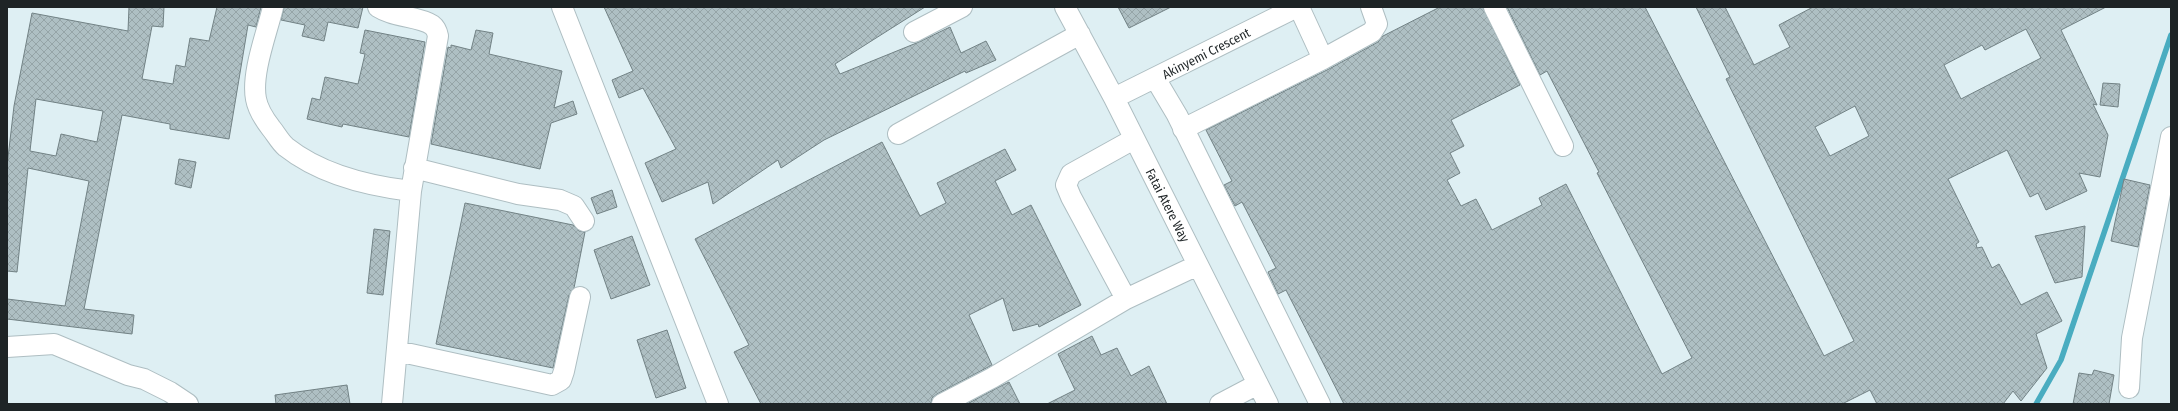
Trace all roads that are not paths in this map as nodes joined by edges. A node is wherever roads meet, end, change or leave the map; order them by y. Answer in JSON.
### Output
{"nodes":[{"id":1,"x":273,"y":7,"type":"edge"},
{"id":2,"x":378,"y":7,"type":"edge"},
{"id":3,"x":562,"y":7,"type":"edge"},
{"id":4,"x":962,"y":7,"type":"edge"},
{"id":5,"x":1066,"y":7,"type":"edge"},
{"id":6,"x":1298,"y":7,"type":"edge"},
{"id":7,"x":1371,"y":7,"type":"edge"},
{"id":8,"x":1494,"y":7,"type":"edge"},
{"id":9,"x":914,"y":32,"type":"dead end"},
{"id":10,"x":1080,"y":34,"type":"junction"},
{"id":11,"x":1323,"y":59,"type":"junction"},
{"id":12,"x":1155,"y":78,"type":"junction"},
{"id":13,"x":1114,"y":98,"type":"junction"},
{"id":14,"x":1183,"y":129,"type":"junction"},
{"id":15,"x":898,"y":134,"type":"dead end"},
{"id":16,"x":2171,"y":137,"type":"edge"},
{"id":17,"x":1134,"y":139,"type":"junction"},
{"id":18,"x":1563,"y":146,"type":"dead end"},
{"id":19,"x":414,"y":168,"type":"junction"},
{"id":20,"x":411,"y":191,"type":"junction"},
{"id":21,"x":584,"y":221,"type":"dead end"},
{"id":22,"x":1198,"y":265,"type":"junction"},
{"id":23,"x":580,"y":297,"type":"dead end"},
{"id":24,"x":1126,"y":299,"type":"junction"},
{"id":25,"x":7,"y":347,"type":"edge"},
{"id":26,"x":397,"y":351,"type":"junction"},
{"id":27,"x":1258,"y":384,"type":"junction"},
{"id":28,"x":2129,"y":388,"type":"dead end"},
{"id":29,"x":188,"y":404,"type":"edge"},
{"id":30,"x":392,"y":404,"type":"edge"},
{"id":31,"x":718,"y":404,"type":"edge"},
{"id":32,"x":942,"y":404,"type":"edge"},
{"id":33,"x":1220,"y":404,"type":"edge"},
{"id":34,"x":1268,"y":404,"type":"edge"},
{"id":35,"x":1320,"y":404,"type":"edge"}],
"edges":[{"from":1,"to":20,"type":"street"},
{"from":2,"to":19,"type":"street"},
{"from":3,"to":31,"type":"street"},
{"from":4,"to":9,"type":"street"},
{"from":5,"to":10,"type":"street","name":"Fatai Atere Way"},
{"from":6,"to":11,"type":"street"},
{"from":6,"to":12,"type":"street","name":"Akinyemi Crescent"},
{"from":7,"to":11,"type":"street"},
{"from":8,"to":18,"type":"street"},
{"from":10,"to":13,"type":"street","name":"Fatai Atere Way"},
{"from":10,"to":15,"type":"street"},
{"from":11,"to":14,"type":"street"},
{"from":12,"to":13,"type":"street","name":"Akinyemi Crescent"},
{"from":12,"to":14,"type":"street"},
{"from":13,"to":17,"type":"street","name":"Fatai Atere Way"},
{"from":14,"to":35,"type":"street"},
{"from":16,"to":28,"type":"street"},
{"from":17,"to":22,"type":"street","name":"Fatai Atere Way"},
{"from":17,"to":24,"type":"street"},
{"from":19,"to":20,"type":"street"},
{"from":19,"to":21,"type":"street"},
{"from":20,"to":26,"type":"street"},
{"from":22,"to":24,"type":"street"},
{"from":22,"to":27,"type":"street","name":"Fatai Atere Way"},
{"from":23,"to":26,"type":"street"},
{"from":24,"to":32,"type":"street"},
{"from":25,"to":29,"type":"street"},
{"from":26,"to":30,"type":"street"},
{"from":27,"to":33,"type":"street"},
{"from":27,"to":34,"type":"street","name":"Fatai Atere Way"}]}
